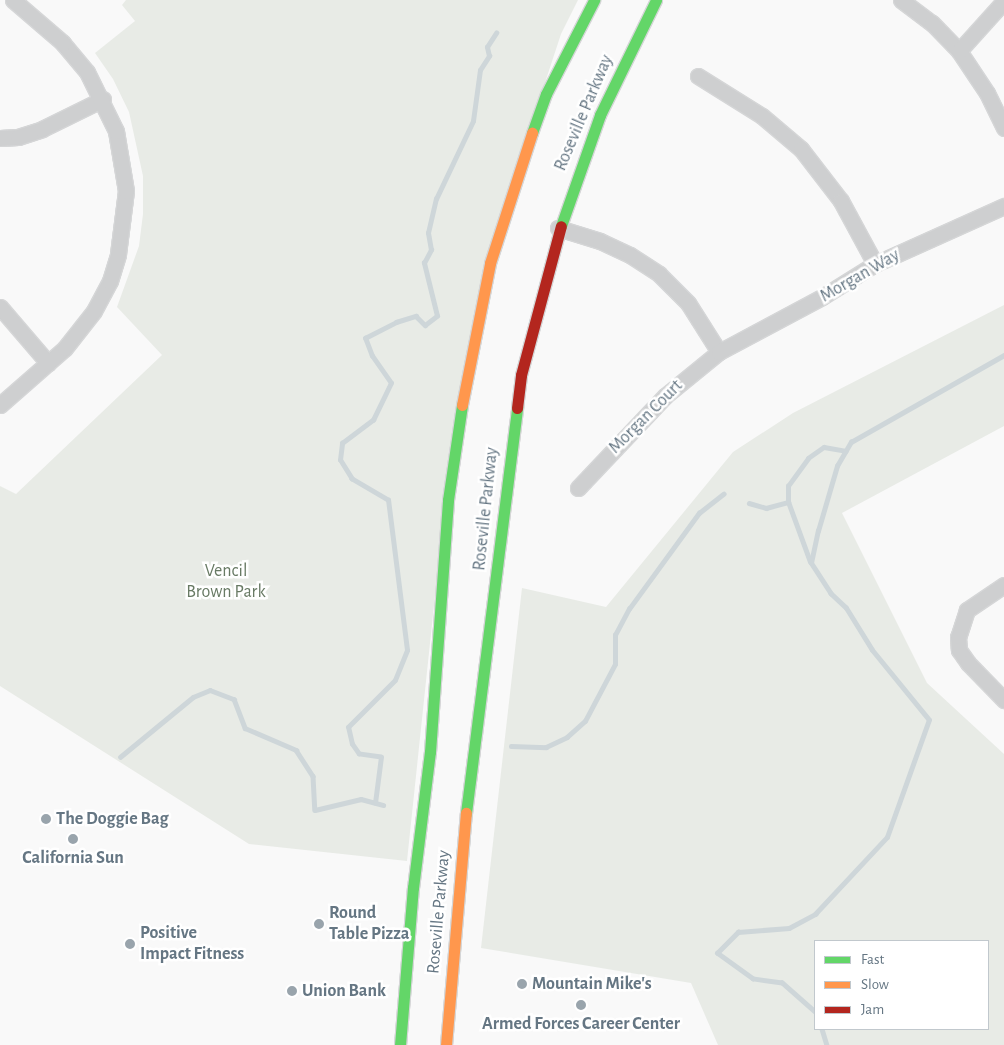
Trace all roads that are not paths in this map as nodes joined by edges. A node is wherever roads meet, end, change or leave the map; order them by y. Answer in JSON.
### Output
{"nodes":[{"id":1,"x":13,"y":0,"type":"edge"},
{"id":2,"x":594,"y":0,"type":"edge"},
{"id":3,"x":656,"y":0,"type":"edge"},
{"id":4,"x":901,"y":0,"type":"edge"},
{"id":5,"x":1004,"y":1,"type":"edge"},
{"id":6,"x":959,"y":52,"type":"junction"},
{"id":7,"x":698,"y":76,"type":"dead end"},
{"id":8,"x":103,"y":100,"type":"junction"},
{"id":9,"x":1004,"y":128,"type":"edge"},
{"id":10,"x":0,"y":138,"type":"edge"},
{"id":11,"x":1004,"y":206,"type":"edge"},
{"id":12,"x":558,"y":228,"type":"junction"},
{"id":13,"x":875,"y":264,"type":"junction"},
{"id":14,"x":0,"y":307,"type":"edge"},
{"id":15,"x":719,"y":352,"type":"junction"},
{"id":16,"x":48,"y":363,"type":"junction"},
{"id":17,"x":0,"y":405,"type":"edge"},
{"id":18,"x":578,"y":488,"type":"dead end"},
{"id":19,"x":1004,"y":585,"type":"edge"},
{"id":20,"x":1004,"y":700,"type":"edge"},
{"id":21,"x":400,"y":1045,"type":"edge"},
{"id":22,"x":446,"y":1045,"type":"edge"}],
"edges":[{"from":1,"to":8,"type":"street"},
{"from":2,"to":21,"type":"main road","name":"Roseville Parkway"},
{"from":3,"to":12,"type":"main road","name":"Roseville Parkway"},
{"from":4,"to":6,"type":"street"},
{"from":5,"to":6,"type":"street"},
{"from":6,"to":9,"type":"street"},
{"from":7,"to":13,"type":"street"},
{"from":8,"to":10,"type":"street"},
{"from":8,"to":16,"type":"street"},
{"from":11,"to":13,"type":"street","name":"Morgan Way"},
{"from":12,"to":15,"type":"street"},
{"from":12,"to":22,"type":"main road","name":"Roseville Parkway"},
{"from":13,"to":15,"type":"street","name":"Morgan Way"},
{"from":14,"to":16,"type":"street"},
{"from":15,"to":18,"type":"street","name":"Morgan Court"},
{"from":16,"to":17,"type":"street"},
{"from":19,"to":20,"type":"street"}]}
